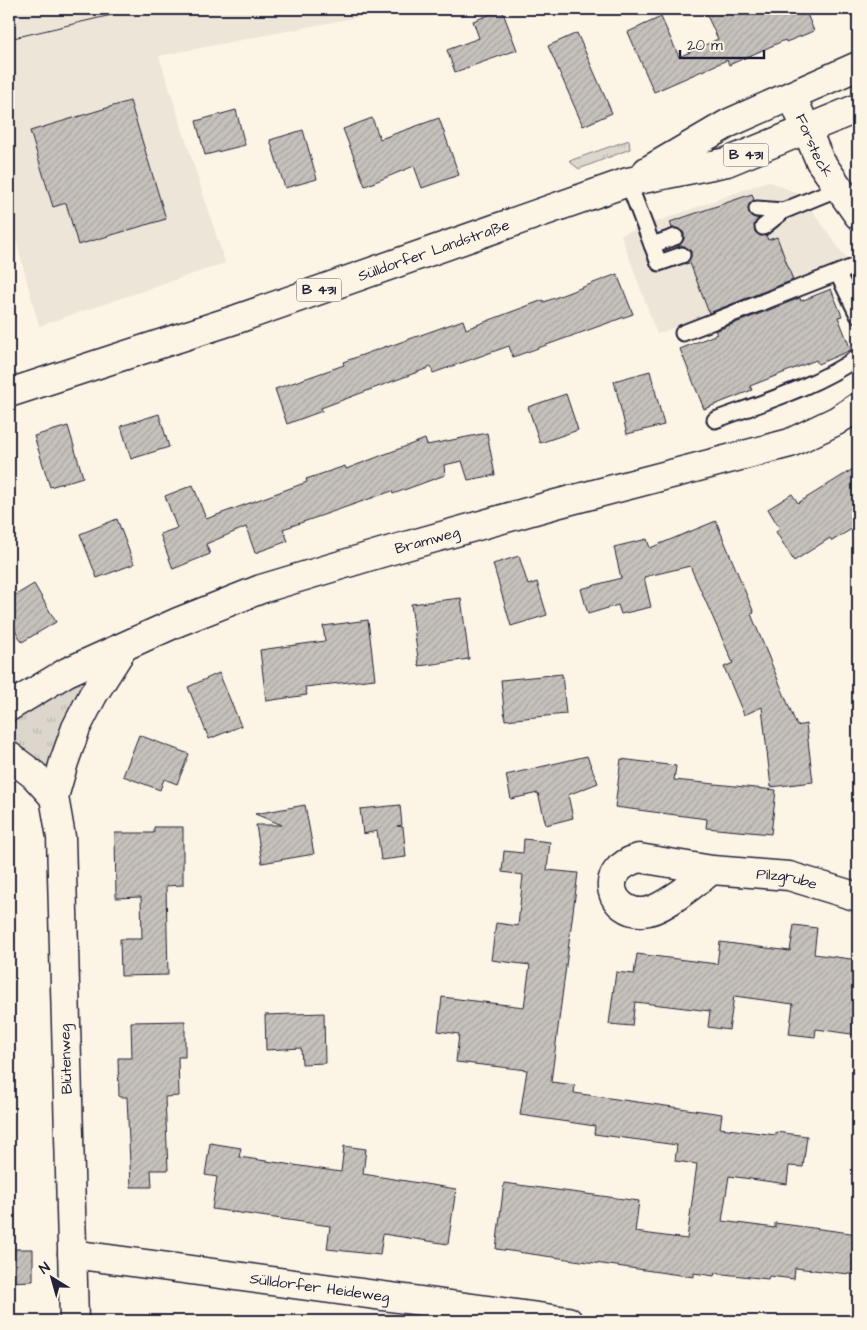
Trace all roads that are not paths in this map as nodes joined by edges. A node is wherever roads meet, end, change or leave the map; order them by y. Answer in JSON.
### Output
{"nodes":[{"id":1,"x":858,"y":66,"type":"edge"},
{"id":2,"x":792,"y":96,"type":"junction"},
{"id":3,"x":858,"y":108,"type":"edge"},
{"id":4,"x":806,"y":131,"type":"junction"},
{"id":5,"x":628,"y":182,"type":"junction"},
{"id":6,"x":839,"y":188,"type":"junction"},
{"id":7,"x":757,"y":209,"type":"dead end"},
{"id":8,"x":783,"y":211,"type":"junction"},
{"id":9,"x":858,"y":215,"type":"edge"},
{"id":10,"x":763,"y":226,"type":"dead end"},
{"id":11,"x":676,"y":237,"type":"dead end"},
{"id":12,"x":652,"y":245,"type":"junction"},
{"id":13,"x":682,"y":255,"type":"dead end"},
{"id":14,"x":858,"y":265,"type":"edge"},
{"id":15,"x":838,"y":274,"type":"junction"},
{"id":16,"x":858,"y":315,"type":"edge"},
{"id":17,"x":683,"y":333,"type":"dead end"},
{"id":18,"x":858,"y":356,"type":"edge"},
{"id":19,"x":9,"y":393,"type":"edge"},
{"id":20,"x":858,"y":407,"type":"edge"},
{"id":21,"x":715,"y":420,"type":"dead end"},
{"id":22,"x":123,"y":648,"type":"junction"},
{"id":23,"x":9,"y":707,"type":"edge"},
{"id":24,"x":9,"y":756,"type":"edge"},
{"id":25,"x":54,"y":797,"type":"junction"},
{"id":26,"x":712,"y":870,"type":"dead end"},
{"id":27,"x":858,"y":898,"type":"edge"},
{"id":28,"x":72,"y":1254,"type":"junction"},
{"id":29,"x":74,"y":1321,"type":"edge"},
{"id":30,"x":568,"y":1321,"type":"edge"}],
"edges":[{"from":1,"to":2,"type":"street","name":"Sülldorfer Landstraße","number":"B 431"},
{"from":2,"to":4,"type":"street","name":"Forsteck"},
{"from":2,"to":5,"type":"street","name":"Sülldorfer Landstraße","number":"B 431"},
{"from":3,"to":4,"type":"street","name":"Sülldorfer Landstraße","number":"B 431"},
{"from":4,"to":5,"type":"street","name":"Sülldorfer Landstraße","number":"B 431"},
{"from":4,"to":6,"type":"street","name":"Forsteck"},
{"from":5,"to":12,"type":"lane"},
{"from":5,"to":19,"type":"street","name":"Sülldorfer Landstraße","number":"B 431"},
{"from":6,"to":8,"type":"lane"},
{"from":6,"to":9,"type":"street","name":"Forsteck"},
{"from":7,"to":8,"type":"lane"},
{"from":8,"to":10,"type":"lane"},
{"from":11,"to":12,"type":"lane"},
{"from":12,"to":13,"type":"lane"},
{"from":14,"to":15,"type":"lane"},
{"from":15,"to":16,"type":"lane"},
{"from":15,"to":17,"type":"lane"},
{"from":18,"to":21,"type":"lane"},
{"from":20,"to":22,"type":"street","name":"Bramweg"},
{"from":22,"to":23,"type":"street","name":"Bramweg"},
{"from":22,"to":25,"type":"street","name":"Blütenweg"},
{"from":24,"to":25,"type":"street"},
{"from":25,"to":28,"type":"street","name":"Blütenweg"},
{"from":26,"to":27,"type":"street","name":"Pilzgrube"},
{"from":28,"to":29,"type":"street","name":"Blütenweg"},
{"from":28,"to":30,"type":"street","name":"Sülldorfer Heideweg"}]}
